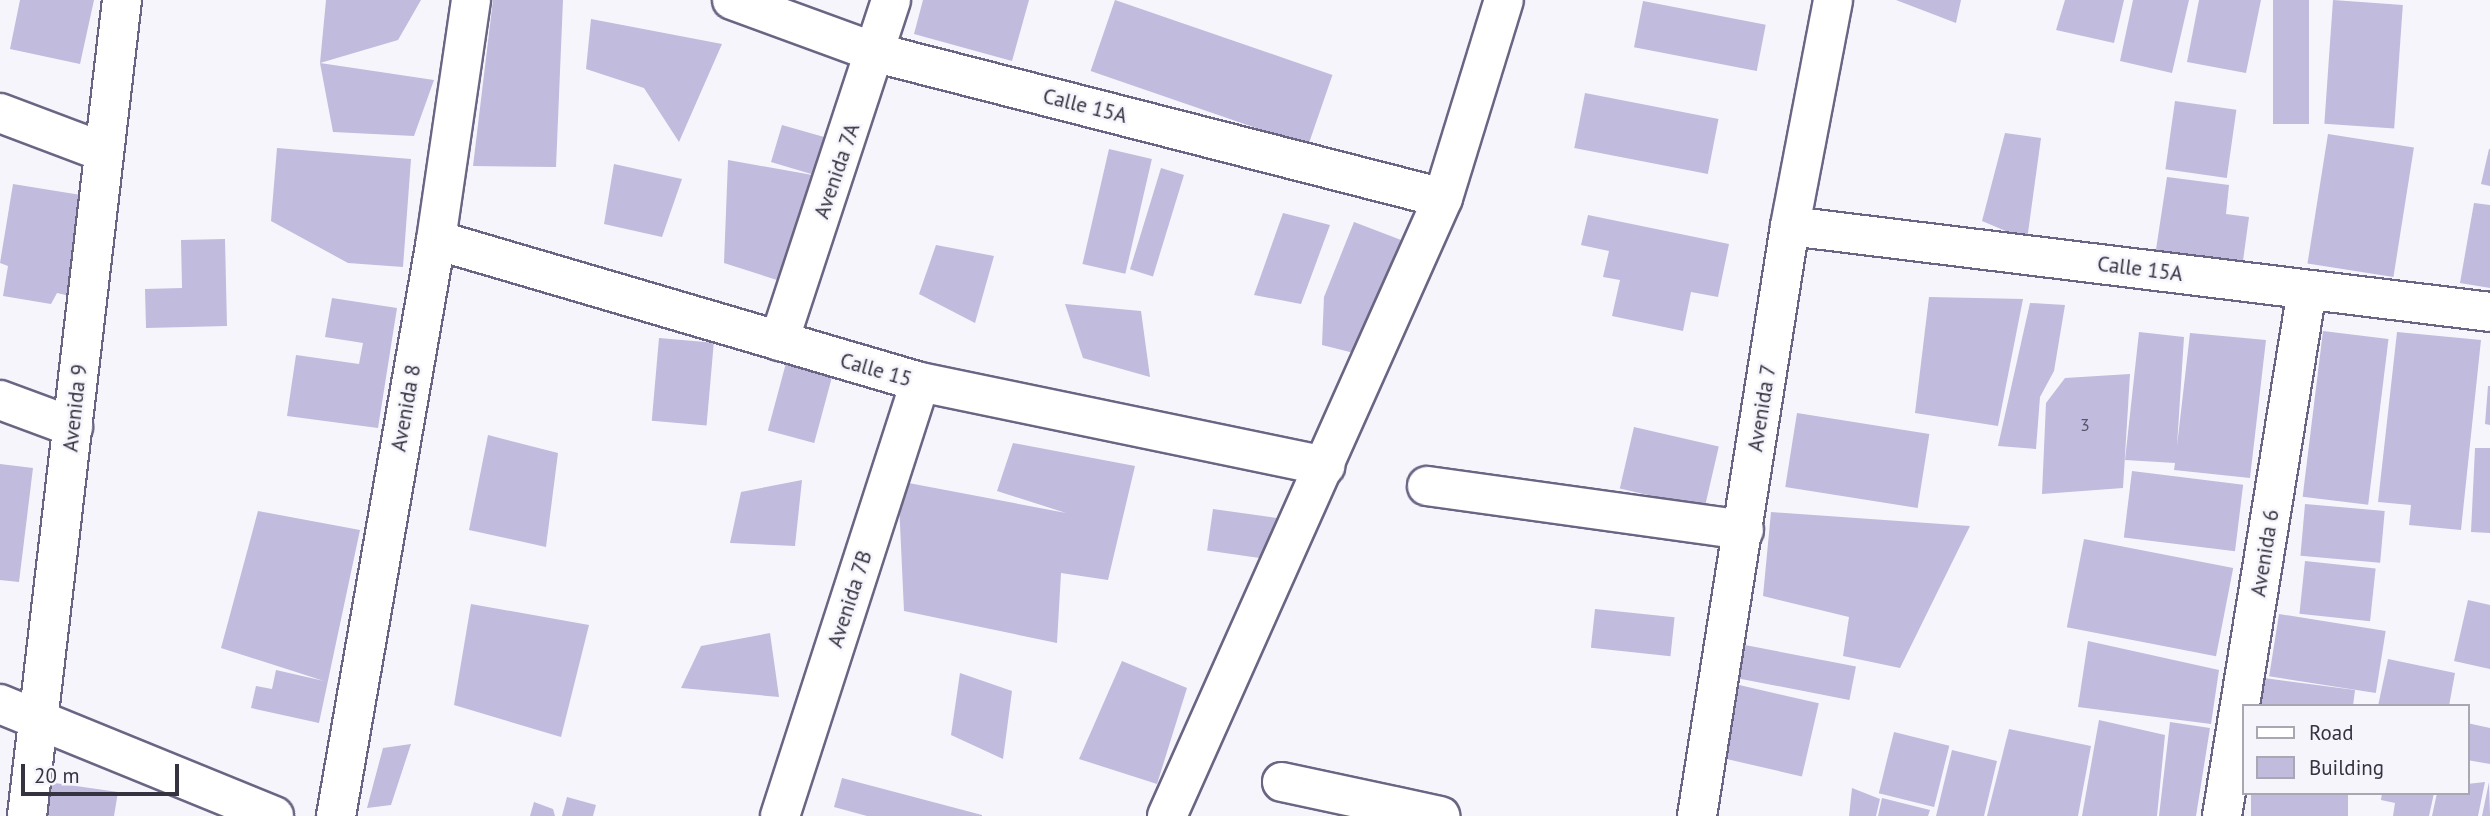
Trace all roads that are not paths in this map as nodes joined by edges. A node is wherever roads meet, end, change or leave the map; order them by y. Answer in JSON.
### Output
{"nodes":[{"id":1,"x":122,"y":0,"type":"edge"},
{"id":2,"x":471,"y":0,"type":"edge"},
{"id":3,"x":732,"y":0,"type":"edge"},
{"id":4,"x":891,"y":0,"type":"edge"},
{"id":5,"x":1504,"y":0,"type":"edge"},
{"id":6,"x":1833,"y":0,"type":"edge"},
{"id":7,"x":877,"y":53,"type":"junction"},
{"id":8,"x":0,"y":113,"type":"edge"},
{"id":9,"x":103,"y":152,"type":"junction"},
{"id":10,"x":1443,"y":198,"type":"junction"},
{"id":11,"x":1790,"y":226,"type":"junction"},
{"id":12,"x":436,"y":240,"type":"junction"},
{"id":13,"x":2307,"y":290,"type":"junction"},
{"id":14,"x":2490,"y":312,"type":"edge"},
{"id":15,"x":779,"y":341,"type":"junction"},
{"id":16,"x":920,"y":382,"type":"junction"},
{"id":17,"x":0,"y":400,"type":"edge"},
{"id":18,"x":74,"y":427,"type":"junction"},
{"id":19,"x":1325,"y":466,"type":"junction"},
{"id":20,"x":1427,"y":486,"type":"dead end"},
{"id":21,"x":1744,"y":530,"type":"junction"},
{"id":22,"x":0,"y":704,"type":"edge"},
{"id":23,"x":38,"y":717,"type":"junction"},
{"id":24,"x":1282,"y":782,"type":"dead end"},
{"id":25,"x":1395,"y":812,"type":"edge"},
{"id":26,"x":27,"y":816,"type":"edge"},
{"id":27,"x":274,"y":816,"type":"edge"},
{"id":28,"x":336,"y":816,"type":"edge"},
{"id":29,"x":780,"y":816,"type":"edge"},
{"id":30,"x":1167,"y":816,"type":"edge"},
{"id":31,"x":1440,"y":816,"type":"edge"},
{"id":32,"x":1697,"y":816,"type":"edge"},
{"id":33,"x":2222,"y":816,"type":"edge"}],
"edges":[{"from":1,"to":9,"type":"street","name":"Avenida 9"},
{"from":2,"to":12,"type":"street","name":"Avenida 8"},
{"from":3,"to":7,"type":"street","name":"Calle 15A"},
{"from":4,"to":7,"type":"street","name":"Avenida 7A"},
{"from":5,"to":10,"type":"street"},
{"from":6,"to":11,"type":"street","name":"Avenida 7"},
{"from":7,"to":10,"type":"street","name":"Calle 15A"},
{"from":7,"to":15,"type":"street","name":"Avenida 7A"},
{"from":8,"to":9,"type":"street"},
{"from":9,"to":18,"type":"street","name":"Avenida 9"},
{"from":10,"to":19,"type":"street"},
{"from":11,"to":13,"type":"street","name":"Calle 15A"},
{"from":11,"to":21,"type":"street","name":"Avenida 7"},
{"from":12,"to":15,"type":"street","name":"Calle 15"},
{"from":12,"to":28,"type":"street","name":"Avenida 8"},
{"from":13,"to":14,"type":"street","name":"Calle 15A"},
{"from":13,"to":33,"type":"street","name":"Avenida 6"},
{"from":15,"to":16,"type":"street","name":"Calle 15"},
{"from":16,"to":19,"type":"street","name":"Calle 15"},
{"from":16,"to":29,"type":"street","name":"Avenida 7B"},
{"from":17,"to":18,"type":"street"},
{"from":18,"to":23,"type":"street","name":"Avenida 9"},
{"from":19,"to":30,"type":"street"},
{"from":20,"to":21,"type":"street"},
{"from":21,"to":32,"type":"street","name":"Avenida 7"},
{"from":22,"to":23,"type":"street"},
{"from":23,"to":26,"type":"street","name":"Avenida 9"},
{"from":23,"to":27,"type":"street"},
{"from":24,"to":25,"type":"street"},
{"from":25,"to":31,"type":"street"}]}
